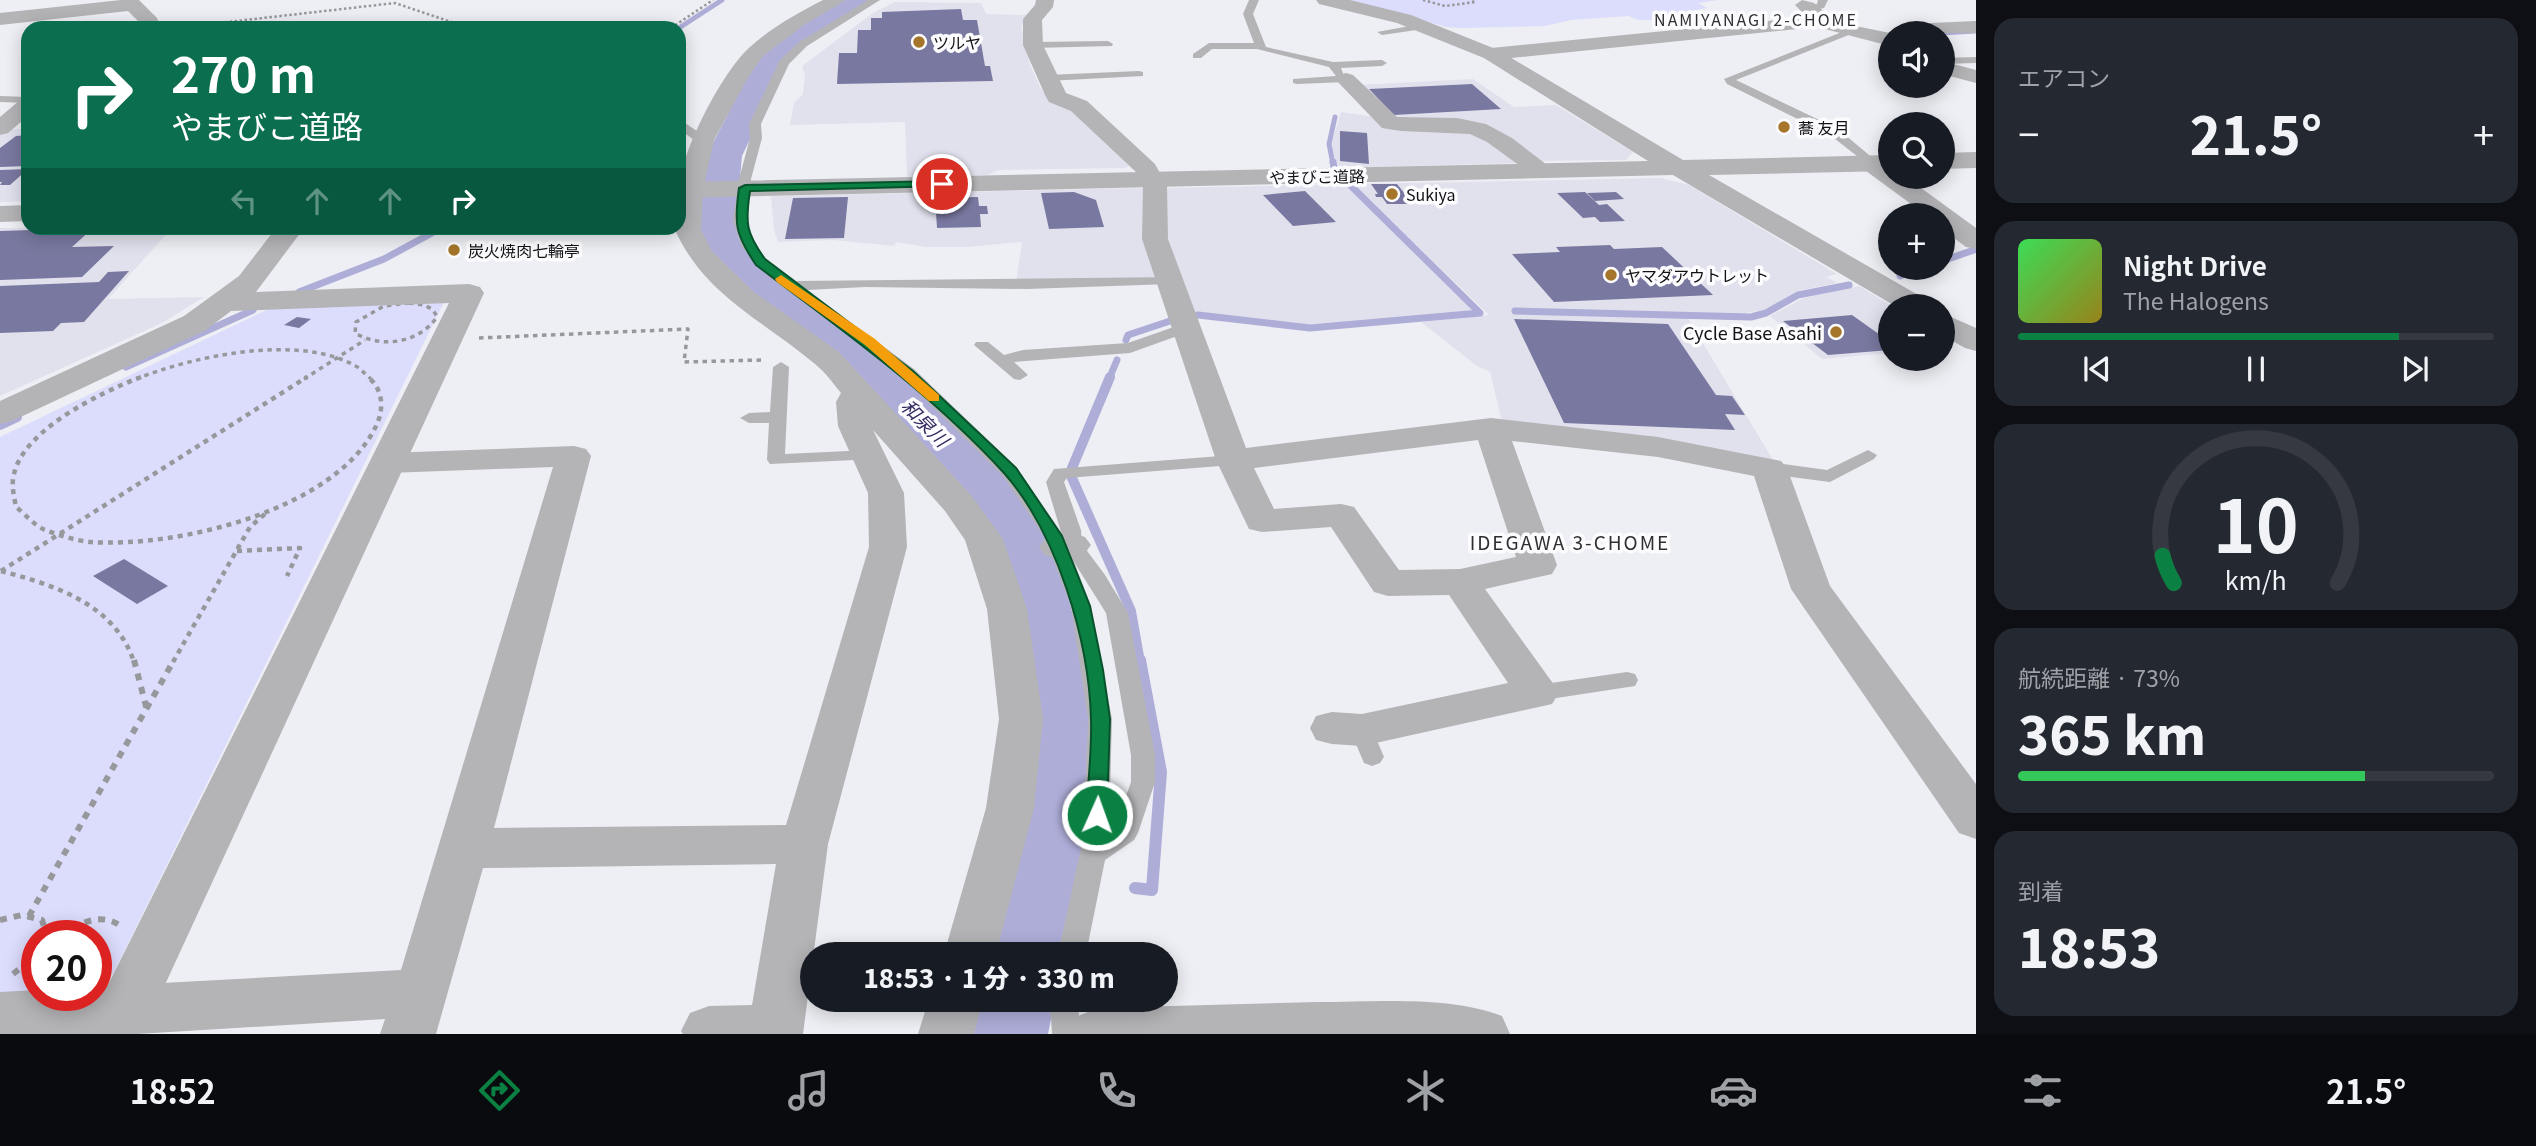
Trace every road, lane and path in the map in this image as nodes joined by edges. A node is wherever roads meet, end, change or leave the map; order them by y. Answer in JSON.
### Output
{"nodes":[{"id":1,"x":713,"y":0,"type":"edge"},
{"id":2,"x":837,"y":0,"type":"edge"},
{"id":3,"x":875,"y":0,"type":"edge"},
{"id":4,"x":1045,"y":0,"type":"edge"},
{"id":5,"x":1254,"y":0,"type":"edge"},
{"id":6,"x":1326,"y":0,"type":"edge"},
{"id":7,"x":1422,"y":0,"type":"edge"},
{"id":8,"x":1473,"y":0,"type":"edge"},
{"id":9,"x":1794,"y":0,"type":"edge"},
{"id":10,"x":397,"y":1,"type":"edge"},
{"id":11,"x":131,"y":3,"type":"edge"},
{"id":12,"x":1819,"y":10,"type":"edge"},
{"id":13,"x":0,"y":19,"type":"edge"},
{"id":14,"x":149,"y":21,"type":"edge"},
{"id":15,"x":233,"y":21,"type":"edge"},
{"id":16,"x":450,"y":21,"type":"edge"},
{"id":17,"x":682,"y":21,"type":"edge"},
{"id":18,"x":1426,"y":26,"type":"junction"},
{"id":19,"x":1976,"y":27,"type":"edge"},
{"id":20,"x":1955,"y":28,"type":"edge"},
{"id":21,"x":1382,"y":32,"type":"dead end"},
{"id":22,"x":1851,"y":32,"type":"junction"},
{"id":23,"x":1878,"y":36,"type":"edge"},
{"id":24,"x":1108,"y":44,"type":"dead end"},
{"id":25,"x":1033,"y":45,"type":"junction"},
{"id":26,"x":1260,"y":46,"type":"junction"},
{"id":27,"x":1491,"y":54,"type":"junction"},
{"id":28,"x":1197,"y":56,"type":"dead end"},
{"id":29,"x":1976,"y":60,"type":"edge"},
{"id":30,"x":1955,"y":61,"type":"edge"},
{"id":31,"x":1382,"y":63,"type":"dead end"},
{"id":32,"x":1955,"y":71,"type":"edge"},
{"id":33,"x":1339,"y":72,"type":"junction"},
{"id":34,"x":1139,"y":74,"type":"dead end"},
{"id":35,"x":1976,"y":77,"type":"edge"},
{"id":36,"x":1047,"y":78,"type":"junction"},
{"id":37,"x":1297,"y":81,"type":"dead end"},
{"id":38,"x":0,"y":99,"type":"edge"},
{"id":39,"x":21,"y":102,"type":"edge"},
{"id":40,"x":21,"y":109,"type":"edge"},
{"id":41,"x":21,"y":126,"type":"edge"},
{"id":42,"x":1,"y":127,"type":"edge"},
{"id":43,"x":686,"y":128,"type":"edge"},
{"id":44,"x":702,"y":140,"type":"junction"},
{"id":45,"x":1976,"y":160,"type":"edge"},
{"id":46,"x":1955,"y":161,"type":"edge"},
{"id":47,"x":1878,"y":162,"type":"edge"},
{"id":48,"x":1878,"y":163,"type":"edge"},
{"id":49,"x":1679,"y":167,"type":"junction"},
{"id":50,"x":1543,"y":171,"type":"junction"},
{"id":51,"x":1153,"y":180,"type":"junction"},
{"id":52,"x":741,"y":188,"type":"junction"},
{"id":53,"x":1910,"y":189,"type":"edge"},
{"id":54,"x":690,"y":190,"type":"edge"},
{"id":55,"x":1927,"y":203,"type":"edge"},
{"id":56,"x":0,"y":214,"type":"edge"},
{"id":57,"x":21,"y":214,"type":"edge"},
{"id":58,"x":1955,"y":226,"type":"edge"},
{"id":59,"x":285,"y":235,"type":"edge"},
{"id":60,"x":1976,"y":241,"type":"edge"},
{"id":61,"x":1170,"y":280,"type":"junction"},
{"id":62,"x":789,"y":286,"type":"junction"},
{"id":63,"x":1896,"y":294,"type":"edge"},
{"id":64,"x":227,"y":302,"type":"junction"},
{"id":65,"x":1188,"y":327,"type":"junction"},
{"id":66,"x":786,"y":329,"type":"junction"},
{"id":67,"x":1955,"y":329,"type":"edge"},
{"id":68,"x":447,"y":339,"type":"junction"},
{"id":69,"x":365,"y":340,"type":"dead end"},
{"id":70,"x":1976,"y":341,"type":"edge"},
{"id":71,"x":982,"y":345,"type":"dead end"},
{"id":72,"x":334,"y":358,"type":"junction"},
{"id":73,"x":1002,"y":360,"type":"junction"},
{"id":74,"x":781,"y":367,"type":"dead end"},
{"id":75,"x":1020,"y":375,"type":"dead end"},
{"id":76,"x":858,"y":391,"type":"junction"},
{"id":77,"x":0,"y":414,"type":"edge"},
{"id":78,"x":778,"y":417,"type":"junction"},
{"id":79,"x":749,"y":418,"type":"dead end"},
{"id":80,"x":1491,"y":428,"type":"junction"},
{"id":81,"x":869,"y":455,"type":"junction"},
{"id":82,"x":1868,"y":455,"type":"dead end"},
{"id":83,"x":1233,"y":460,"type":"junction"},
{"id":84,"x":388,"y":463,"type":"junction"},
{"id":85,"x":1769,"y":468,"type":"junction"},
{"id":86,"x":270,"y":510,"type":"junction"},
{"id":87,"x":59,"y":533,"type":"junction"},
{"id":88,"x":1065,"y":546,"type":"junction"},
{"id":89,"x":236,"y":551,"type":"junction"},
{"id":90,"x":0,"y":571,"type":"edge"},
{"id":91,"x":287,"y":576,"type":"dead end"},
{"id":92,"x":1460,"y":582,"type":"junction"},
{"id":93,"x":1627,"y":680,"type":"dead end"},
{"id":94,"x":1537,"y":693,"type":"junction"},
{"id":95,"x":147,"y":711,"type":"junction"},
{"id":96,"x":1355,"y":739,"type":"dead end"},
{"id":97,"x":1976,"y":820,"type":"edge"},
{"id":98,"x":804,"y":844,"type":"junction"},
{"id":99,"x":464,"y":848,"type":"junction"},
{"id":100,"x":1093,"y":854,"type":"junction"},
{"id":101,"x":29,"y":916,"type":"junction"},
{"id":102,"x":0,"y":920,"type":"edge"},
{"id":103,"x":41,"y":920,"type":"edge"},
{"id":104,"x":112,"y":920,"type":"edge"},
{"id":105,"x":125,"y":939,"type":"dead end"},
{"id":106,"x":973,"y":942,"type":"edge"},
{"id":107,"x":1075,"y":942,"type":"edge"},
{"id":108,"x":21,"y":969,"type":"edge"},
{"id":109,"x":1,"y":999,"type":"edge"},
{"id":110,"x":125,"y":1010,"type":"junction"},
{"id":111,"x":952,"y":1012,"type":"edge"},
{"id":112,"x":1065,"y":1012,"type":"edge"},
{"id":113,"x":414,"y":1013,"type":"edge"},
{"id":114,"x":709,"y":1031,"type":"dead end"},
{"id":115,"x":776,"y":1032,"type":"edge"},
{"id":116,"x":946,"y":1034,"type":"edge"},
{"id":117,"x":1066,"y":1034,"type":"edge"},
{"id":118,"x":1098,"y":1034,"type":"edge"},
{"id":119,"x":1482,"y":1034,"type":"edge"}],
"edges":[{"from":1,"to":17,"type":"path"},
{"from":2,"to":44,"type":"street"},
{"from":3,"to":52,"type":"lane"},
{"from":4,"to":25,"type":"street"},
{"from":5,"to":26,"type":"lane"},
{"from":6,"to":18,"type":"street"},
{"from":7,"to":8,"type":"path"},
{"from":9,"to":12,"type":"street"},
{"from":10,"to":15,"type":"path"},
{"from":10,"to":16,"type":"path"},
{"from":11,"to":13,"type":"street"},
{"from":11,"to":14,"type":"street"},
{"from":12,"to":22,"type":"street"},
{"from":12,"to":27,"type":"street"},
{"from":18,"to":21,"type":"lane"},
{"from":18,"to":27,"type":"street"},
{"from":19,"to":20,"type":"street"},
{"from":22,"to":23,"type":"street"},
{"from":22,"to":47,"type":"lane"},
{"from":24,"to":25,"type":"lane"},
{"from":25,"to":36,"type":"street"},
{"from":26,"to":28,"type":"lane"},
{"from":26,"to":33,"type":"lane"},
{"from":27,"to":49,"type":"street"},
{"from":29,"to":30,"type":"lane"},
{"from":31,"to":33,"type":"lane"},
{"from":32,"to":35,"type":"street"},
{"from":33,"to":37,"type":"lane"},
{"from":33,"to":50,"type":"street"},
{"from":34,"to":36,"type":"lane"},
{"from":36,"to":51,"type":"street"},
{"from":38,"to":39,"type":"lane"},
{"from":40,"to":42,"type":"street"},
{"from":41,"to":42,"type":"street"},
{"from":43,"to":44,"type":"lane"},
{"from":44,"to":54,"type":"street"},
{"from":45,"to":46,"type":"street"},
{"from":48,"to":49,"type":"street","name":"やまびこ道路"},
{"from":49,"to":50,"type":"street","name":"やまびこ道路"},
{"from":49,"to":63,"type":"street"},
{"from":50,"to":51,"type":"street","name":"やまびこ道路"},
{"from":51,"to":52,"type":"street","name":"やまびこ道路"},
{"from":51,"to":61,"type":"street"},
{"from":52,"to":54,"type":"street","name":"やまびこ道路"},
{"from":52,"to":62,"type":"lane"},
{"from":53,"to":55,"type":"street"},
{"from":54,"to":66,"type":"street"},
{"from":56,"to":57,"type":"street"},
{"from":58,"to":60,"type":"street"},
{"from":59,"to":64,"type":"street"},
{"from":61,"to":62,"type":"lane"},
{"from":61,"to":65,"type":"street"},
{"from":62,"to":88,"type":"lane"},
{"from":64,"to":68,"type":"street"},
{"from":64,"to":77,"type":"street"},
{"from":65,"to":73,"type":"lane"},
{"from":65,"to":83,"type":"street"},
{"from":66,"to":68,"type":"path"},
{"from":66,"to":76,"type":"street"},
{"from":67,"to":70,"type":"street"},
{"from":68,"to":84,"type":"street"},
{"from":69,"to":72,"type":"path"},
{"from":71,"to":73,"type":"lane"},
{"from":72,"to":86,"type":"path"},
{"from":72,"to":87,"type":"path"},
{"from":72,"to":87,"type":"path"},
{"from":73,"to":75,"type":"lane"},
{"from":74,"to":78,"type":"lane"},
{"from":76,"to":81,"type":"street"},
{"from":76,"to":106,"type":"street"},
{"from":78,"to":79,"type":"lane"},
{"from":78,"to":81,"type":"lane"},
{"from":80,"to":83,"type":"street"},
{"from":80,"to":85,"type":"street"},
{"from":80,"to":92,"type":"street"},
{"from":81,"to":98,"type":"street"},
{"from":82,"to":85,"type":"lane"},
{"from":83,"to":88,"type":"lane"},
{"from":83,"to":92,"type":"street"},
{"from":84,"to":99,"type":"street"},
{"from":84,"to":110,"type":"street"},
{"from":85,"to":97,"type":"street"},
{"from":86,"to":87,"type":"path"},
{"from":86,"to":89,"type":"path"},
{"from":87,"to":90,"type":"path"},
{"from":88,"to":100,"type":"lane"},
{"from":88,"to":100,"type":"lane"},
{"from":89,"to":91,"type":"path"},
{"from":89,"to":95,"type":"path"},
{"from":90,"to":95,"type":"path"},
{"from":92,"to":94,"type":"street"},
{"from":93,"to":94,"type":"lane"},
{"from":94,"to":96,"type":"street"},
{"from":95,"to":101,"type":"path"},
{"from":98,"to":99,"type":"street"},
{"from":98,"to":115,"type":"street"},
{"from":99,"to":113,"type":"street"},
{"from":100,"to":107,"type":"lane"},
{"from":101,"to":102,"type":"path"},
{"from":101,"to":103,"type":"path"},
{"from":104,"to":105,"type":"path"},
{"from":108,"to":109,"type":"path"},
{"from":109,"to":110,"type":"street"},
{"from":110,"to":113,"type":"street"},
{"from":111,"to":116,"type":"street"},
{"from":112,"to":117,"type":"lane"},
{"from":114,"to":115,"type":"street"},
{"from":118,"to":119,"type":"street"}]}
